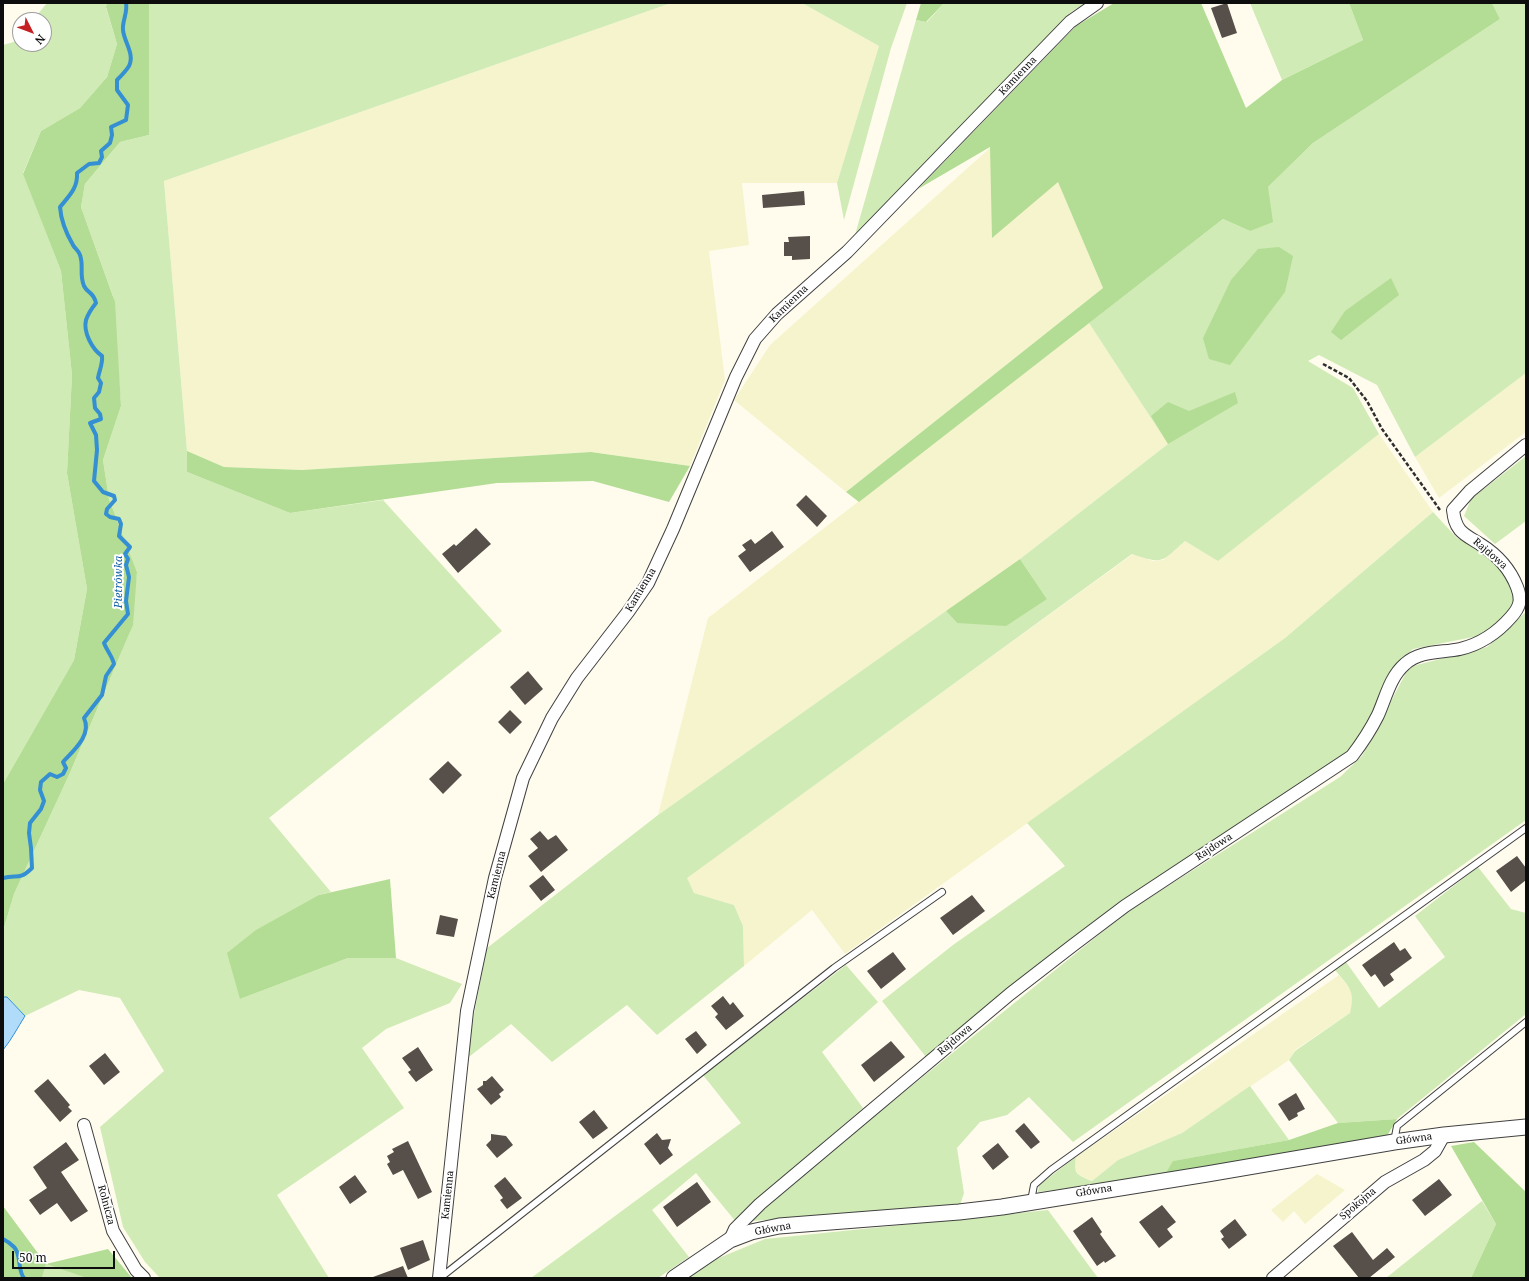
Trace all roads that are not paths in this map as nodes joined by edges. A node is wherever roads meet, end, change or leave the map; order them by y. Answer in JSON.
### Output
{"nodes":[{"id":1,"x":1097,"y":3,"type":"edge"},
{"id":2,"x":1526,"y":445,"type":"edge"},
{"id":3,"x":1526,"y":828,"type":"edge"},
{"id":4,"x":942,"y":892,"type":"dead end"},
{"id":5,"x":1526,"y":1022,"type":"edge"},
{"id":6,"x":84,"y":1125,"type":"dead end"},
{"id":7,"x":1526,"y":1127,"type":"edge"},
{"id":8,"x":1444,"y":1134,"type":"junction"},
{"id":9,"x":1394,"y":1142,"type":"junction"},
{"id":10,"x":1031,"y":1201,"type":"junction"},
{"id":11,"x":730,"y":1240,"type":"junction"},
{"id":12,"x":144,"y":1278,"type":"edge"},
{"id":13,"x":439,"y":1278,"type":"edge"},
{"id":14,"x":674,"y":1278,"type":"edge"},
{"id":15,"x":1273,"y":1278,"type":"edge"}],
"edges":[{"from":1,"to":13,"type":"street","name":"Kamienna"},
{"from":2,"to":11,"type":"street","name":"Rajdowa"},
{"from":3,"to":10,"type":"lane"},
{"from":4,"to":13,"type":"lane"},
{"from":5,"to":9,"type":"lane"},
{"from":6,"to":12,"type":"street","name":"Rolnicza"},
{"from":7,"to":8,"type":"street","name":"Główna"},
{"from":8,"to":9,"type":"street","name":"Główna"},
{"from":8,"to":15,"type":"street","name":"Spokojna"},
{"from":9,"to":10,"type":"street","name":"Główna"},
{"from":10,"to":11,"type":"street","name":"Główna"},
{"from":11,"to":14,"type":"street","name":"Główna"}]}
